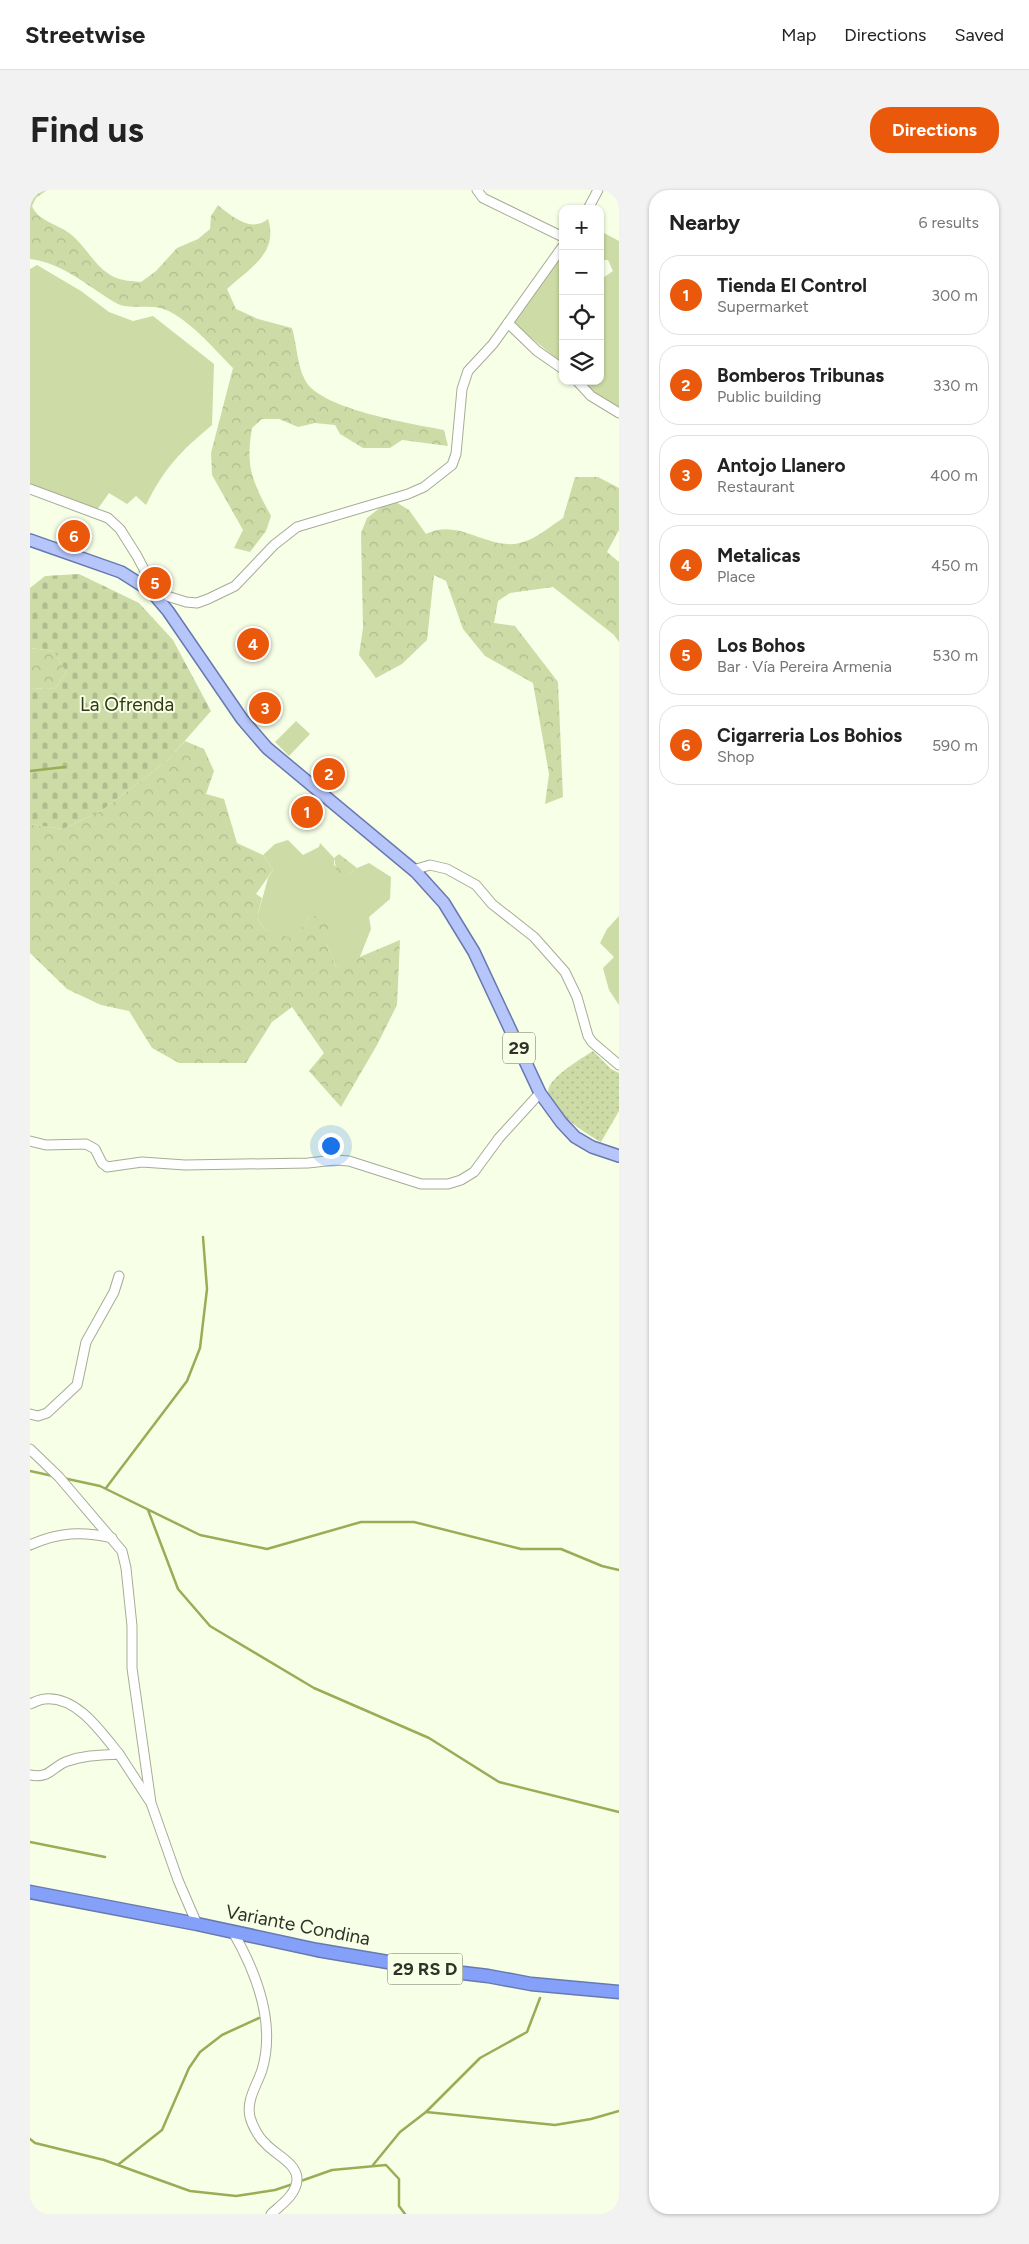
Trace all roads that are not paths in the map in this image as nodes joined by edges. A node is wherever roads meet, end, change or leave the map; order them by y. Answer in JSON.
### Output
{"nodes":[{"id":1,"x":478,"y":190,"type":"edge"},
{"id":2,"x":598,"y":190,"type":"edge"},
{"id":3,"x":590,"y":205,"type":"edge"},
{"id":4,"x":559,"y":234,"type":"edge"},
{"id":5,"x":560,"y":250,"type":"edge"},
{"id":6,"x":508,"y":323,"type":"junction"},
{"id":7,"x":559,"y":366,"type":"edge"},
{"id":8,"x":581,"y":385,"type":"edge"},
{"id":9,"x":619,"y":413,"type":"edge"},
{"id":10,"x":30,"y":489,"type":"edge"},
{"id":11,"x":30,"y":540,"type":"edge"},
{"id":12,"x":147,"y":588,"type":"junction"},
{"id":13,"x":413,"y":870,"type":"junction"},
{"id":14,"x":619,"y":1065,"type":"edge"},
{"id":15,"x":540,"y":1093,"type":"junction"},
{"id":16,"x":30,"y":1141,"type":"edge"},
{"id":17,"x":619,"y":1156,"type":"edge"},
{"id":18,"x":119,"y":1276,"type":"dead end"},
{"id":19,"x":30,"y":1414,"type":"edge"},
{"id":20,"x":30,"y":1449,"type":"edge"},
{"id":21,"x":113,"y":1538,"type":"junction"},
{"id":22,"x":30,"y":1545,"type":"edge"},
{"id":23,"x":30,"y":1704,"type":"edge"},
{"id":24,"x":119,"y":1754,"type":"junction"},
{"id":25,"x":30,"y":1775,"type":"edge"},
{"id":26,"x":151,"y":1803,"type":"junction"},
{"id":27,"x":30,"y":1892,"type":"edge"},
{"id":28,"x":197,"y":1924,"type":"junction"},
{"id":29,"x":232,"y":1932,"type":"junction"},
{"id":30,"x":619,"y":1992,"type":"edge"},
{"id":31,"x":271,"y":2214,"type":"edge"}],
"edges":[{"from":1,"to":4,"type":"street"},
{"from":2,"to":3,"type":"street"},
{"from":5,"to":6,"type":"street"},
{"from":6,"to":7,"type":"street"},
{"from":6,"to":12,"type":"street"},
{"from":8,"to":9,"type":"street"},
{"from":10,"to":12,"type":"street"},
{"from":11,"to":12,"type":"main road","number":"29"},
{"from":12,"to":13,"type":"main road","number":"29"},
{"from":13,"to":14,"type":"street"},
{"from":13,"to":15,"type":"main road","number":"29"},
{"from":15,"to":16,"type":"street"},
{"from":15,"to":17,"type":"main road","number":"29"},
{"from":18,"to":19,"type":"street"},
{"from":20,"to":21,"type":"street"},
{"from":21,"to":22,"type":"street"},
{"from":21,"to":26,"type":"street"},
{"from":23,"to":24,"type":"street"},
{"from":24,"to":25,"type":"street"},
{"from":24,"to":26,"type":"street"},
{"from":26,"to":28,"type":"street"},
{"from":27,"to":28,"type":"highway","name":"Variante Condina","number":"29 RS D"},
{"from":28,"to":29,"type":"highway","name":"Variante Condina","number":"29 RS D"},
{"from":29,"to":30,"type":"highway","name":"Variante Condina","number":"29 RS D"},
{"from":29,"to":31,"type":"street"}]}
